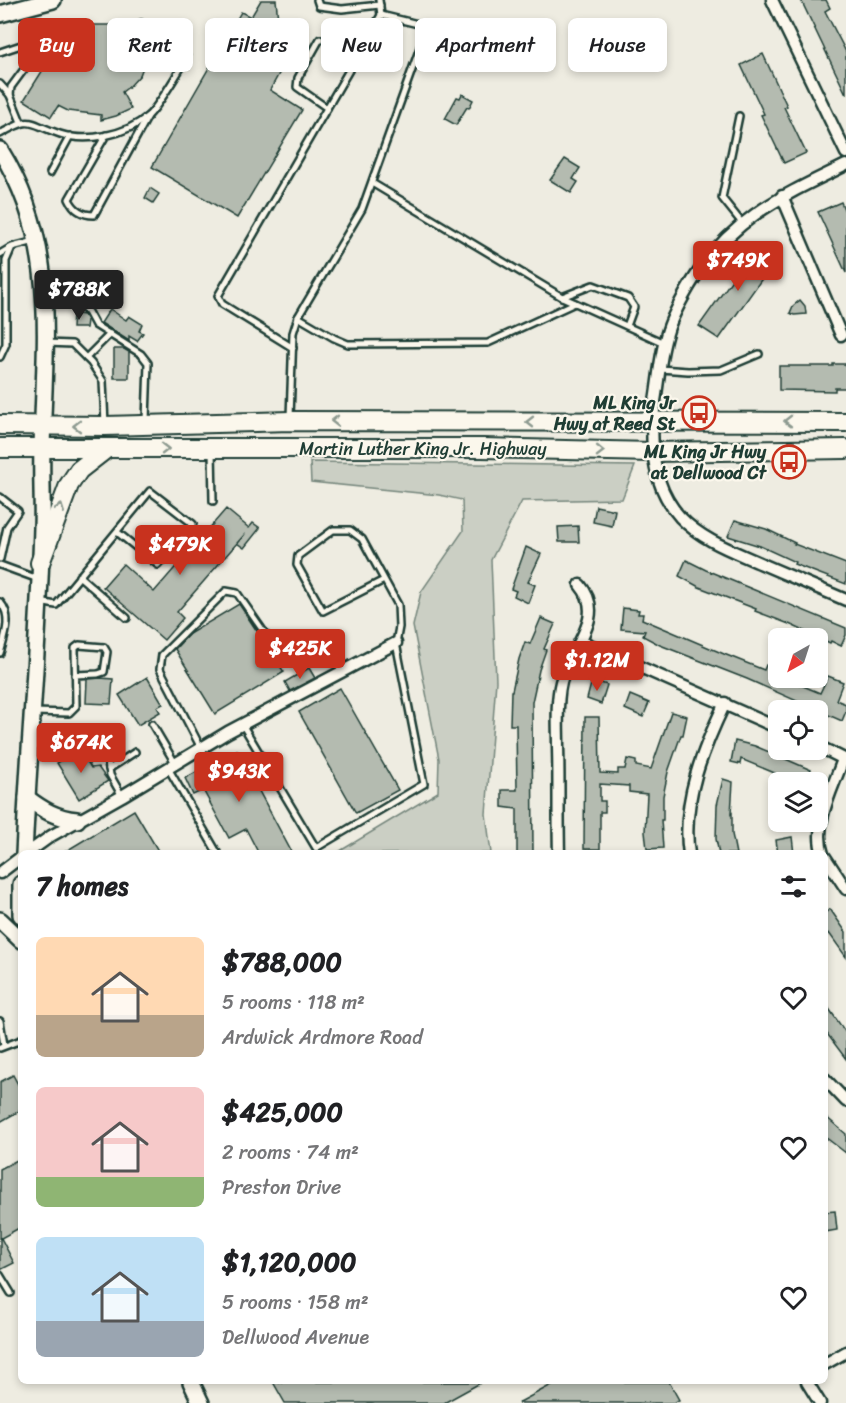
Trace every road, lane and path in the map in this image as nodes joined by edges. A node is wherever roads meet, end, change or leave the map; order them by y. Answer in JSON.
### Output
{"nodes":[{"id":1,"x":53,"y":0,"type":"edge"},
{"id":2,"x":317,"y":0,"type":"edge"},
{"id":3,"x":772,"y":0,"type":"edge"},
{"id":4,"x":379,"y":2,"type":"edge"},
{"id":5,"x":0,"y":14,"type":"edge"},
{"id":6,"x":381,"y":15,"type":"junction"},
{"id":7,"x":320,"y":39,"type":"dead end"},
{"id":8,"x":0,"y":52,"type":"edge"},
{"id":9,"x":178,"y":72,"type":"edge"},
{"id":10,"x":0,"y":84,"type":"edge"},
{"id":11,"x":10,"y":95,"type":"junction"},
{"id":12,"x":327,"y":108,"type":"junction"},
{"id":13,"x":149,"y":115,"type":"junction"},
{"id":14,"x":739,"y":116,"type":"dead end"},
{"id":15,"x":21,"y":122,"type":"junction"},
{"id":16,"x":0,"y":134,"type":"edge"},
{"id":17,"x":106,"y":134,"type":"junction"},
{"id":18,"x":70,"y":136,"type":"junction"},
{"id":19,"x":0,"y":150,"type":"edge"},
{"id":20,"x":846,"y":153,"type":"edge"},
{"id":21,"x":846,"y":165,"type":"edge"},
{"id":22,"x":50,"y":173,"type":"dead end"},
{"id":23,"x":372,"y":183,"type":"junction"},
{"id":24,"x":782,"y":196,"type":"junction"},
{"id":25,"x":742,"y":223,"type":"junction"},
{"id":26,"x":38,"y":240,"type":"junction"},
{"id":27,"x":12,"y":247,"type":"junction"},
{"id":28,"x":0,"y":254,"type":"edge"},
{"id":29,"x":562,"y":297,"type":"junction"},
{"id":30,"x":45,"y":302,"type":"junction"},
{"id":31,"x":575,"y":303,"type":"junction"},
{"id":32,"x":298,"y":317,"type":"junction"},
{"id":33,"x":627,"y":326,"type":"junction"},
{"id":34,"x":110,"y":334,"type":"junction"},
{"id":35,"x":841,"y":335,"type":"dead end"},
{"id":36,"x":45,"y":343,"type":"junction"},
{"id":37,"x":664,"y":343,"type":"junction"},
{"id":38,"x":293,"y":348,"type":"junction"},
{"id":39,"x":759,"y":354,"type":"dead end"},
{"id":40,"x":0,"y":357,"type":"edge"},
{"id":41,"x":86,"y":358,"type":"junction"},
{"id":42,"x":660,"y":369,"type":"junction"},
{"id":43,"x":290,"y":421,"type":"junction"},
{"id":44,"x":652,"y":422,"type":"junction"},
{"id":45,"x":846,"y":422,"type":"edge"},
{"id":46,"x":0,"y":425,"type":"edge"},
{"id":47,"x":43,"y":425,"type":"junction"},
{"id":48,"x":146,"y":425,"type":"junction"},
{"id":49,"x":105,"y":426,"type":"junction"},
{"id":50,"x":0,"y":448,"type":"edge"},
{"id":51,"x":42,"y":448,"type":"junction"},
{"id":52,"x":212,"y":448,"type":"junction"},
{"id":53,"x":106,"y":449,"type":"junction"},
{"id":54,"x":846,"y":449,"type":"edge"},
{"id":55,"x":652,"y":453,"type":"junction"},
{"id":56,"x":0,"y":497,"type":"edge"},
{"id":57,"x":213,"y":501,"type":"dead end"},
{"id":58,"x":1,"y":522,"type":"edge"},
{"id":59,"x":7,"y":527,"type":"junction"},
{"id":60,"x":117,"y":532,"type":"junction"},
{"id":61,"x":0,"y":559,"type":"edge"},
{"id":62,"x":0,"y":565,"type":"edge"},
{"id":63,"x":39,"y":571,"type":"junction"},
{"id":64,"x":80,"y":576,"type":"junction"},
{"id":65,"x":384,"y":580,"type":"junction"},
{"id":66,"x":580,"y":585,"type":"dead end"},
{"id":67,"x":846,"y":600,"type":"edge"},
{"id":68,"x":0,"y":602,"type":"edge"},
{"id":69,"x":38,"y":602,"type":"junction"},
{"id":70,"x":126,"y":618,"type":"dead end"},
{"id":71,"x":581,"y":641,"type":"junction"},
{"id":72,"x":396,"y":643,"type":"junction"},
{"id":73,"x":0,"y":653,"type":"edge"},
{"id":74,"x":284,"y":661,"type":"dead end"},
{"id":75,"x":75,"y":675,"type":"junction"},
{"id":76,"x":725,"y":703,"type":"junction"},
{"id":77,"x":32,"y":712,"type":"junction"},
{"id":78,"x":768,"y":723,"type":"edge"},
{"id":79,"x":152,"y":724,"type":"dead end"},
{"id":80,"x":242,"y":724,"type":"junction"},
{"id":81,"x":105,"y":732,"type":"dead end"},
{"id":82,"x":87,"y":739,"type":"dead end"},
{"id":83,"x":92,"y":746,"type":"junction"},
{"id":84,"x":201,"y":748,"type":"junction"},
{"id":85,"x":828,"y":751,"type":"edge"},
{"id":86,"x":135,"y":752,"type":"dead end"},
{"id":87,"x":845,"y":759,"type":"edge"},
{"id":88,"x":172,"y":766,"type":"junction"},
{"id":89,"x":109,"y":769,"type":"junction"},
{"id":90,"x":122,"y":796,"type":"junction"},
{"id":91,"x":27,"y":798,"type":"junction"},
{"id":92,"x":77,"y":820,"type":"junction"},
{"id":93,"x":25,"y":850,"type":"edge"},
{"id":94,"x":31,"y":850,"type":"edge"},
{"id":95,"x":216,"y":850,"type":"edge"},
{"id":96,"x":559,"y":850,"type":"edge"},
{"id":97,"x":689,"y":850,"type":"edge"},
{"id":98,"x":823,"y":850,"type":"edge"},
{"id":99,"x":18,"y":859,"type":"edge"},
{"id":100,"x":828,"y":861,"type":"edge"},
{"id":101,"x":0,"y":873,"type":"edge"},
{"id":102,"x":846,"y":889,"type":"edge"},
{"id":103,"x":0,"y":920,"type":"edge"},
{"id":104,"x":18,"y":937,"type":"edge"},
{"id":105,"x":0,"y":1021,"type":"edge"},
{"id":106,"x":18,"y":1041,"type":"edge"},
{"id":107,"x":2,"y":1046,"type":"edge"},
{"id":108,"x":828,"y":1082,"type":"edge"},
{"id":109,"x":846,"y":1101,"type":"edge"},
{"id":110,"x":0,"y":1275,"type":"edge"},
{"id":111,"x":11,"y":1293,"type":"dead end"},
{"id":112,"x":846,"y":1352,"type":"edge"},
{"id":113,"x":828,"y":1362,"type":"edge"},
{"id":114,"x":192,"y":1384,"type":"edge"},
{"id":115,"x":808,"y":1384,"type":"edge"},
{"id":116,"x":201,"y":1403,"type":"edge"},
{"id":117,"x":820,"y":1403,"type":"edge"}],
"edges":[{"from":1,"to":5,"type":"main road"},
{"from":2,"to":4,"type":"lane"},
{"from":3,"to":20,"type":"street"},
{"from":4,"to":6,"type":"lane"},
{"from":6,"to":12,"type":"lane"},
{"from":6,"to":23,"type":"lane"},
{"from":7,"to":12,"type":"lane"},
{"from":8,"to":11,"type":"lane"},
{"from":9,"to":13,"type":"lane"},
{"from":10,"to":11,"type":"lane"},
{"from":11,"to":15,"type":"lane"},
{"from":12,"to":38,"type":"lane"},
{"from":13,"to":17,"type":"lane"},
{"from":13,"to":17,"type":"lane"},
{"from":14,"to":25,"type":"lane"},
{"from":15,"to":16,"type":"lane"},
{"from":15,"to":18,"type":"lane"},
{"from":17,"to":18,"type":"lane"},
{"from":18,"to":22,"type":"lane"},
{"from":19,"to":26,"type":"main road"},
{"from":21,"to":24,"type":"street"},
{"from":23,"to":29,"type":"lane"},
{"from":23,"to":32,"type":"lane"},
{"from":24,"to":25,"type":"street"},
{"from":24,"to":35,"type":"street"},
{"from":25,"to":37,"type":"street"},
{"from":26,"to":27,"type":"lane"},
{"from":26,"to":30,"type":"main road"},
{"from":27,"to":28,"type":"lane"},
{"from":27,"to":40,"type":"lane"},
{"from":29,"to":31,"type":"lane"},
{"from":29,"to":33,"type":"lane"},
{"from":30,"to":34,"type":"lane"},
{"from":30,"to":36,"type":"main road"},
{"from":31,"to":32,"type":"lane"},
{"from":31,"to":33,"type":"lane"},
{"from":32,"to":38,"type":"lane"},
{"from":33,"to":37,"type":"lane"},
{"from":34,"to":41,"type":"lane"},
{"from":34,"to":48,"type":"lane"},
{"from":36,"to":41,"type":"lane"},
{"from":36,"to":47,"type":"main road"},
{"from":37,"to":42,"type":"street"},
{"from":38,"to":43,"type":"lane"},
{"from":39,"to":42,"type":"lane"},
{"from":41,"to":49,"type":"lane"},
{"from":42,"to":44,"type":"street"},
{"from":44,"to":43,"type":"main road","name":"Martin Luther King Jr. Highway","one_way":true},
{"from":43,"to":48,"type":"main road","name":"Martin Luther King Jr. Highway"},
{"from":45,"to":44,"type":"main road","name":"Martin Luther King Jr. Highway","one_way":true},
{"from":44,"to":55,"type":"street"},
{"from":46,"to":47,"type":"main road","name":"Martin Luther King Jr. Highway"},
{"from":49,"to":47,"type":"main road","name":"Martin Luther King Jr. Highway","one_way":true},
{"from":47,"to":51,"type":"main road"},
{"from":48,"to":49,"type":"main road","name":"Martin Luther King Jr. Highway"},
{"from":50,"to":51,"type":"main road","name":"Martin Luther King Jr. Highway"},
{"from":51,"to":53,"type":"main road","name":"Martin Luther King Jr. Highway"},
{"from":51,"to":63,"type":"main road"},
{"from":53,"to":52,"type":"main road","name":"Martin Luther King Jr. Highway","one_way":true},
{"from":52,"to":55,"type":"main road","name":"Martin Luther King Jr. Highway","one_way":true},
{"from":52,"to":57,"type":"lane"},
{"from":63,"to":53,"type":"main road","one_way":true},
{"from":54,"to":55,"type":"main road","name":"Martin Luther King Jr. Highway"},
{"from":55,"to":67,"type":"street"},
{"from":56,"to":59,"type":"lane"},
{"from":58,"to":59,"type":"lane"},
{"from":59,"to":61,"type":"lane"},
{"from":60,"to":60,"type":"lane"},
{"from":60,"to":64,"type":"lane"},
{"from":62,"to":63,"type":"lane"},
{"from":63,"to":69,"type":"main road"},
{"from":64,"to":69,"type":"lane"},
{"from":64,"to":70,"type":"lane"},
{"from":65,"to":65,"type":"lane"},
{"from":65,"to":72,"type":"lane"},
{"from":66,"to":71,"type":"street"},
{"from":68,"to":73,"type":"lane"},
{"from":69,"to":77,"type":"main road"},
{"from":71,"to":76,"type":"street"},
{"from":71,"to":96,"type":"street"},
{"from":72,"to":80,"type":"street"},
{"from":72,"to":80,"type":"lane"},
{"from":74,"to":84,"type":"lane"},
{"from":75,"to":75,"type":"lane"},
{"from":75,"to":77,"type":"lane"},
{"from":76,"to":78,"type":"street"},
{"from":76,"to":97,"type":"street"},
{"from":77,"to":91,"type":"main road"},
{"from":79,"to":88,"type":"lane"},
{"from":80,"to":84,"type":"street"},
{"from":81,"to":83,"type":"lane"},
{"from":82,"to":83,"type":"lane"},
{"from":83,"to":89,"type":"lane"},
{"from":84,"to":88,"type":"street"},
{"from":85,"to":87,"type":"street"},
{"from":86,"to":89,"type":"lane"},
{"from":87,"to":98,"type":"street"},
{"from":88,"to":90,"type":"street"},
{"from":88,"to":95,"type":"lane"},
{"from":89,"to":90,"type":"lane"},
{"from":90,"to":92,"type":"street"},
{"from":91,"to":92,"type":"main road"},
{"from":91,"to":93,"type":"main road"},
{"from":92,"to":94,"type":"street"},
{"from":99,"to":101,"type":"street"},
{"from":100,"to":102,"type":"street"},
{"from":103,"to":104,"type":"main road"},
{"from":105,"to":107,"type":"lane"},
{"from":106,"to":107,"type":"lane"},
{"from":108,"to":109,"type":"street"},
{"from":110,"to":111,"type":"lane"},
{"from":112,"to":113,"type":"street"},
{"from":114,"to":116,"type":"main road"},
{"from":115,"to":117,"type":"street"}]}
